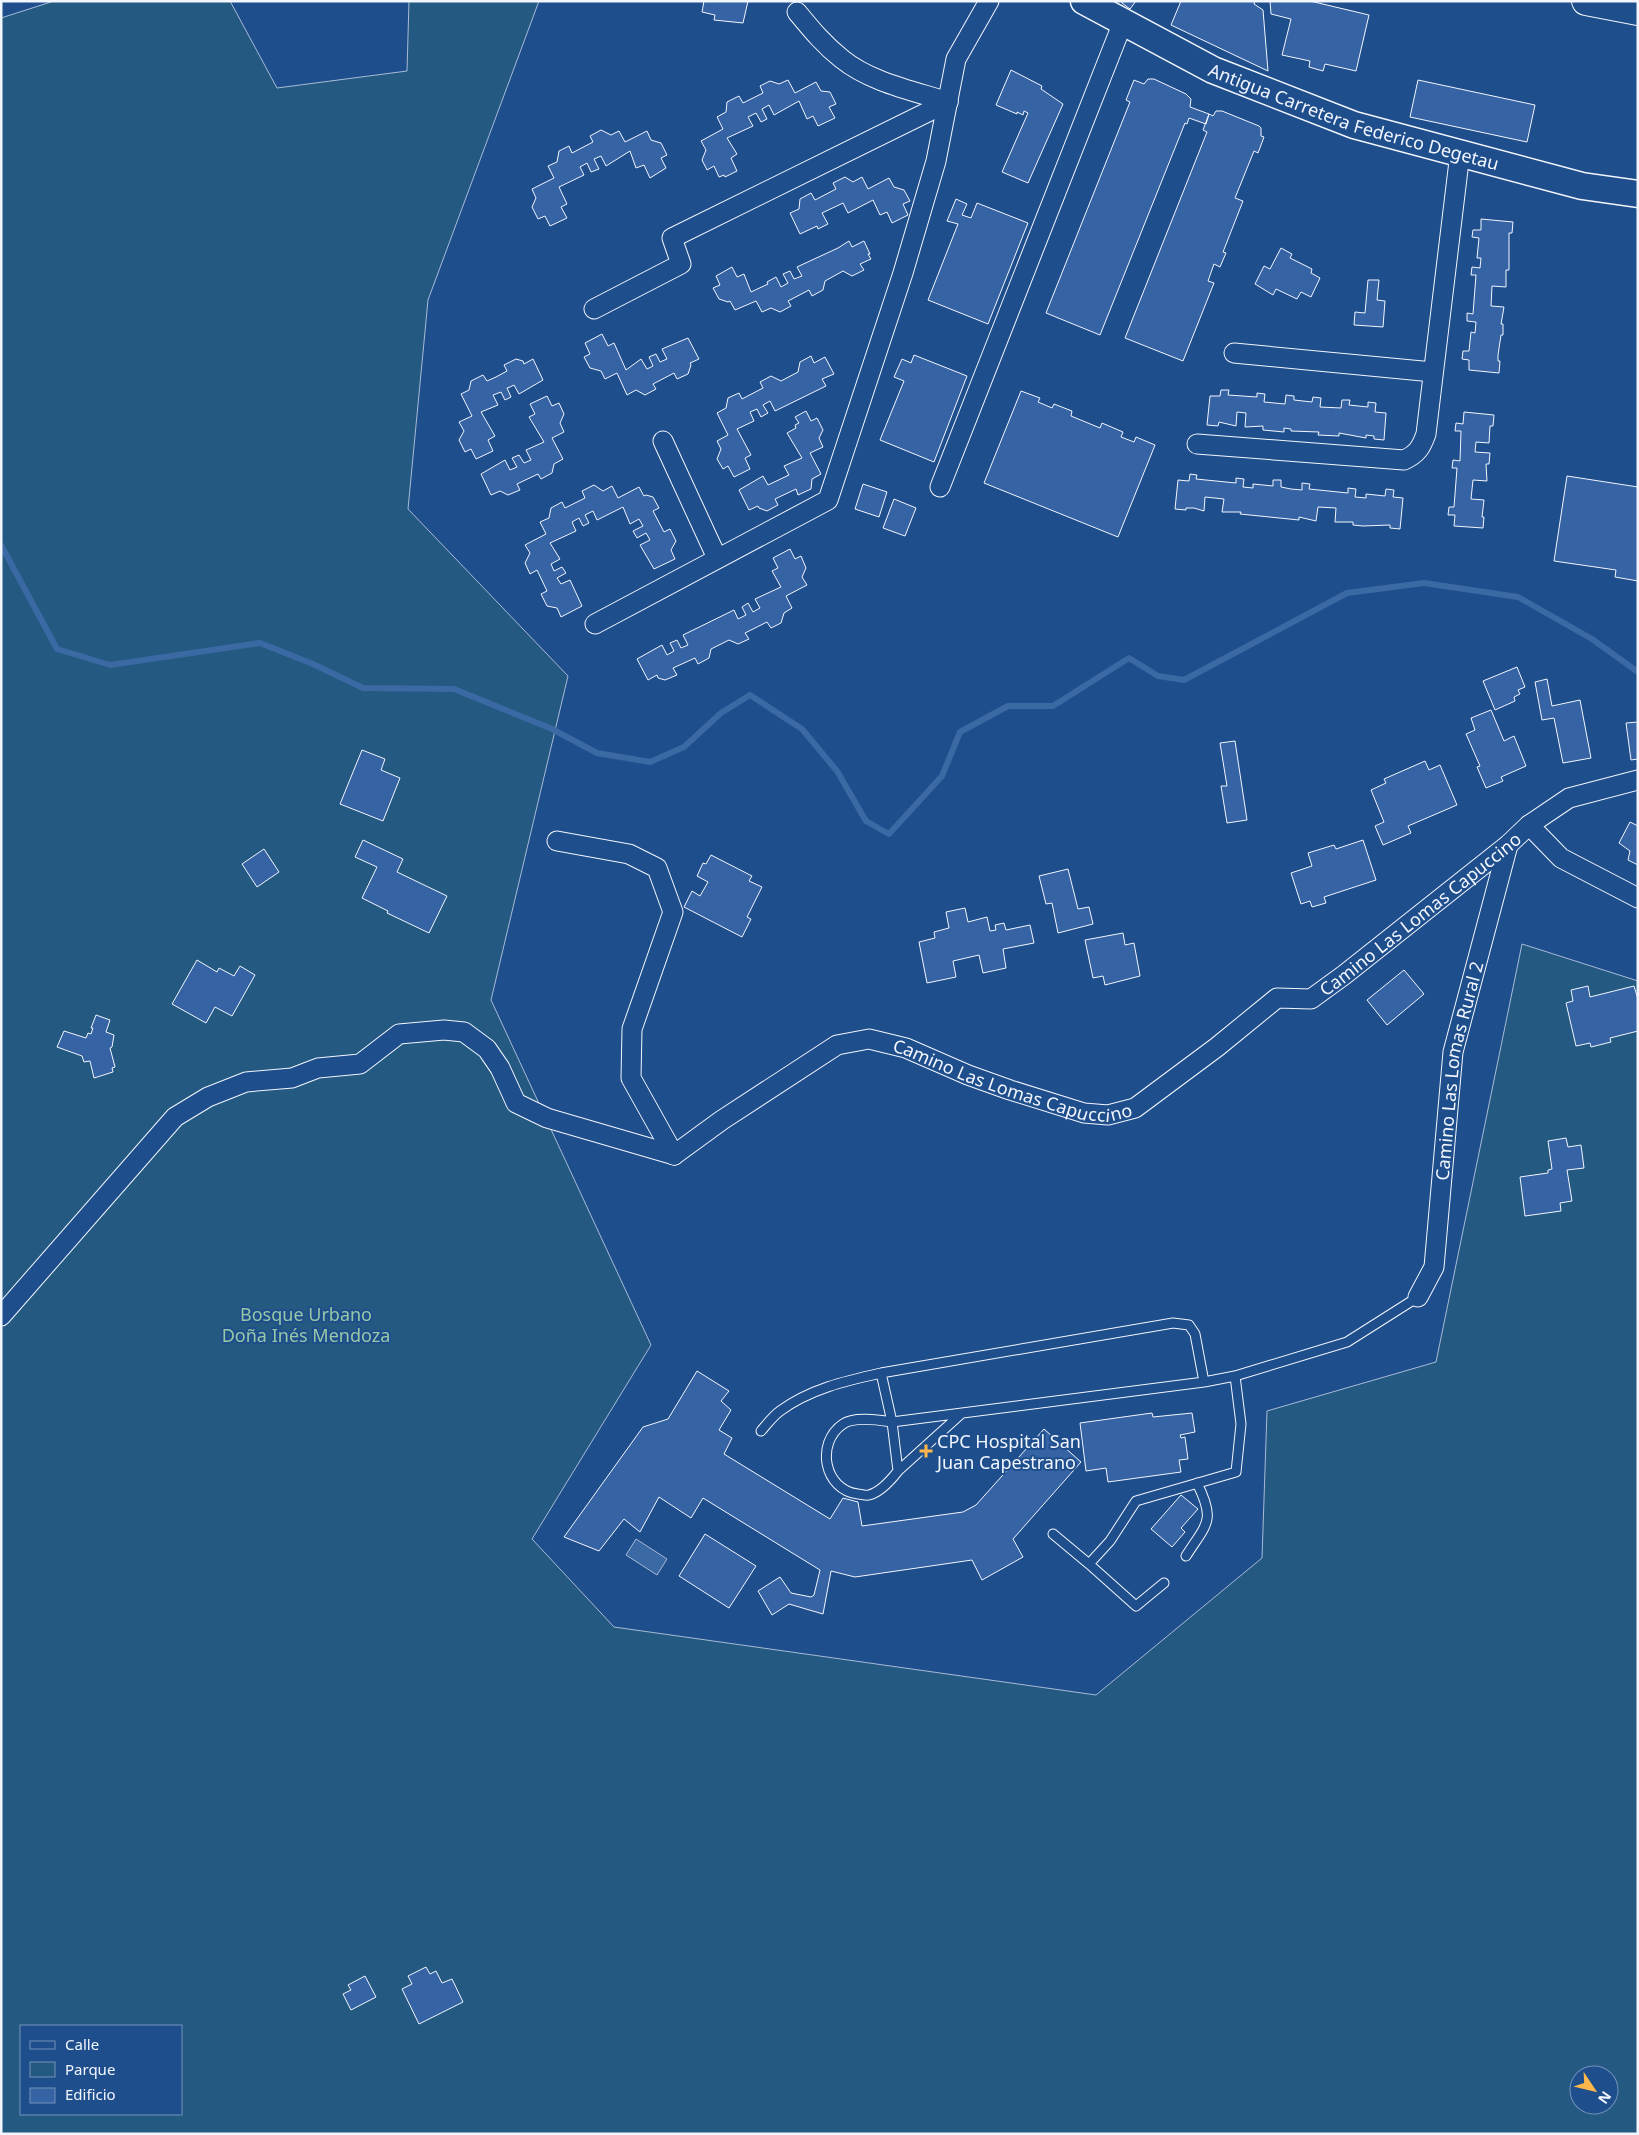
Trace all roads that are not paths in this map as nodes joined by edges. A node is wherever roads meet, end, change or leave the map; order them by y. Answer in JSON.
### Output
{"nodes":[{"id":1,"x":989,"y":1,"type":"edge"},
{"id":2,"x":1084,"y":1,"type":"edge"},
{"id":3,"x":1586,"y":1,"type":"edge"},
{"id":4,"x":1638,"y":11,"type":"edge"},
{"id":5,"x":797,"y":12,"type":"dead end"},
{"id":6,"x":1123,"y":22,"type":"junction"},
{"id":7,"x":948,"y":102,"type":"junction"},
{"id":8,"x":1460,"y":153,"type":"junction"},
{"id":9,"x":1638,"y":194,"type":"edge"},
{"id":10,"x":594,"y":309,"type":"dead end"},
{"id":11,"x":1234,"y":353,"type":"dead end"},
{"id":12,"x":1433,"y":372,"type":"junction"},
{"id":13,"x":663,"y":441,"type":"dead end"},
{"id":14,"x":1197,"y":444,"type":"dead end"},
{"id":15,"x":940,"y":487,"type":"dead end"},
{"id":16,"x":717,"y":558,"type":"junction"},
{"id":17,"x":595,"y":624,"type":"dead end"},
{"id":18,"x":1638,"y":780,"type":"edge"},
{"id":19,"x":1529,"y":825,"type":"junction"},
{"id":20,"x":557,"y":841,"type":"dead end"},
{"id":21,"x":1508,"y":845,"type":"junction"},
{"id":22,"x":1638,"y":898,"type":"edge"},
{"id":23,"x":674,"y":1155,"type":"junction"},
{"id":24,"x":1418,"y":1297,"type":"joint"},
{"id":25,"x":1,"y":1316,"type":"edge"},
{"id":26,"x":881,"y":1374,"type":"junction"},
{"id":27,"x":1234,"y":1376,"type":"junction"},
{"id":28,"x":1204,"y":1382,"type":"junction"},
{"id":29,"x":962,"y":1413,"type":"junction"},
{"id":30,"x":892,"y":1422,"type":"junction"},
{"id":31,"x":761,"y":1430,"type":"dead end"},
{"id":32,"x":898,"y":1470,"type":"junction"},
{"id":33,"x":1197,"y":1483,"type":"junction"},
{"id":34,"x":1053,"y":1534,"type":"dead end"},
{"id":35,"x":1186,"y":1556,"type":"dead end"},
{"id":36,"x":1089,"y":1564,"type":"junction"},
{"id":37,"x":1164,"y":1583,"type":"dead end"}],
"edges":[{"from":1,"to":7,"type":"street"},
{"from":2,"to":6,"type":"street","name":"Antigua Carretera Federico Degetau"},
{"from":3,"to":4,"type":"highway"},
{"from":5,"to":7,"type":"street"},
{"from":6,"to":8,"type":"street","name":"Antigua Carretera Federico Degetau"},
{"from":6,"to":15,"type":"street"},
{"from":7,"to":10,"type":"street"},
{"from":7,"to":16,"type":"street"},
{"from":8,"to":9,"type":"street","name":"Antigua Carretera Federico Degetau"},
{"from":8,"to":12,"type":"street"},
{"from":11,"to":12,"type":"street"},
{"from":12,"to":14,"type":"street"},
{"from":13,"to":16,"type":"street"},
{"from":16,"to":17,"type":"street"},
{"from":18,"to":19,"type":"street","name":"Camino Las Lomas Capuccino"},
{"from":19,"to":21,"type":"street","name":"Camino Las Lomas Capuccino"},
{"from":19,"to":22,"type":"street"},
{"from":20,"to":23,"type":"street"},
{"from":21,"to":23,"type":"street","name":"Camino Las Lomas Capuccino"},
{"from":21,"to":24,"type":"street","name":"Camino Las Lomas Rural 2"},
{"from":23,"to":25,"type":"street"},
{"from":24,"to":27,"type":"lane"},
{"from":26,"to":28,"type":"lane"},
{"from":26,"to":30,"type":"lane"},
{"from":26,"to":31,"type":"lane"},
{"from":27,"to":28,"type":"lane"},
{"from":27,"to":33,"type":"lane"},
{"from":28,"to":29,"type":"lane"},
{"from":29,"to":30,"type":"lane"},
{"from":29,"to":32,"type":"lane"},
{"from":30,"to":32,"type":"lane"},
{"from":30,"to":32,"type":"lane"},
{"from":33,"to":35,"type":"lane"},
{"from":33,"to":36,"type":"lane"},
{"from":34,"to":36,"type":"lane"},
{"from":36,"to":37,"type":"lane"}]}
